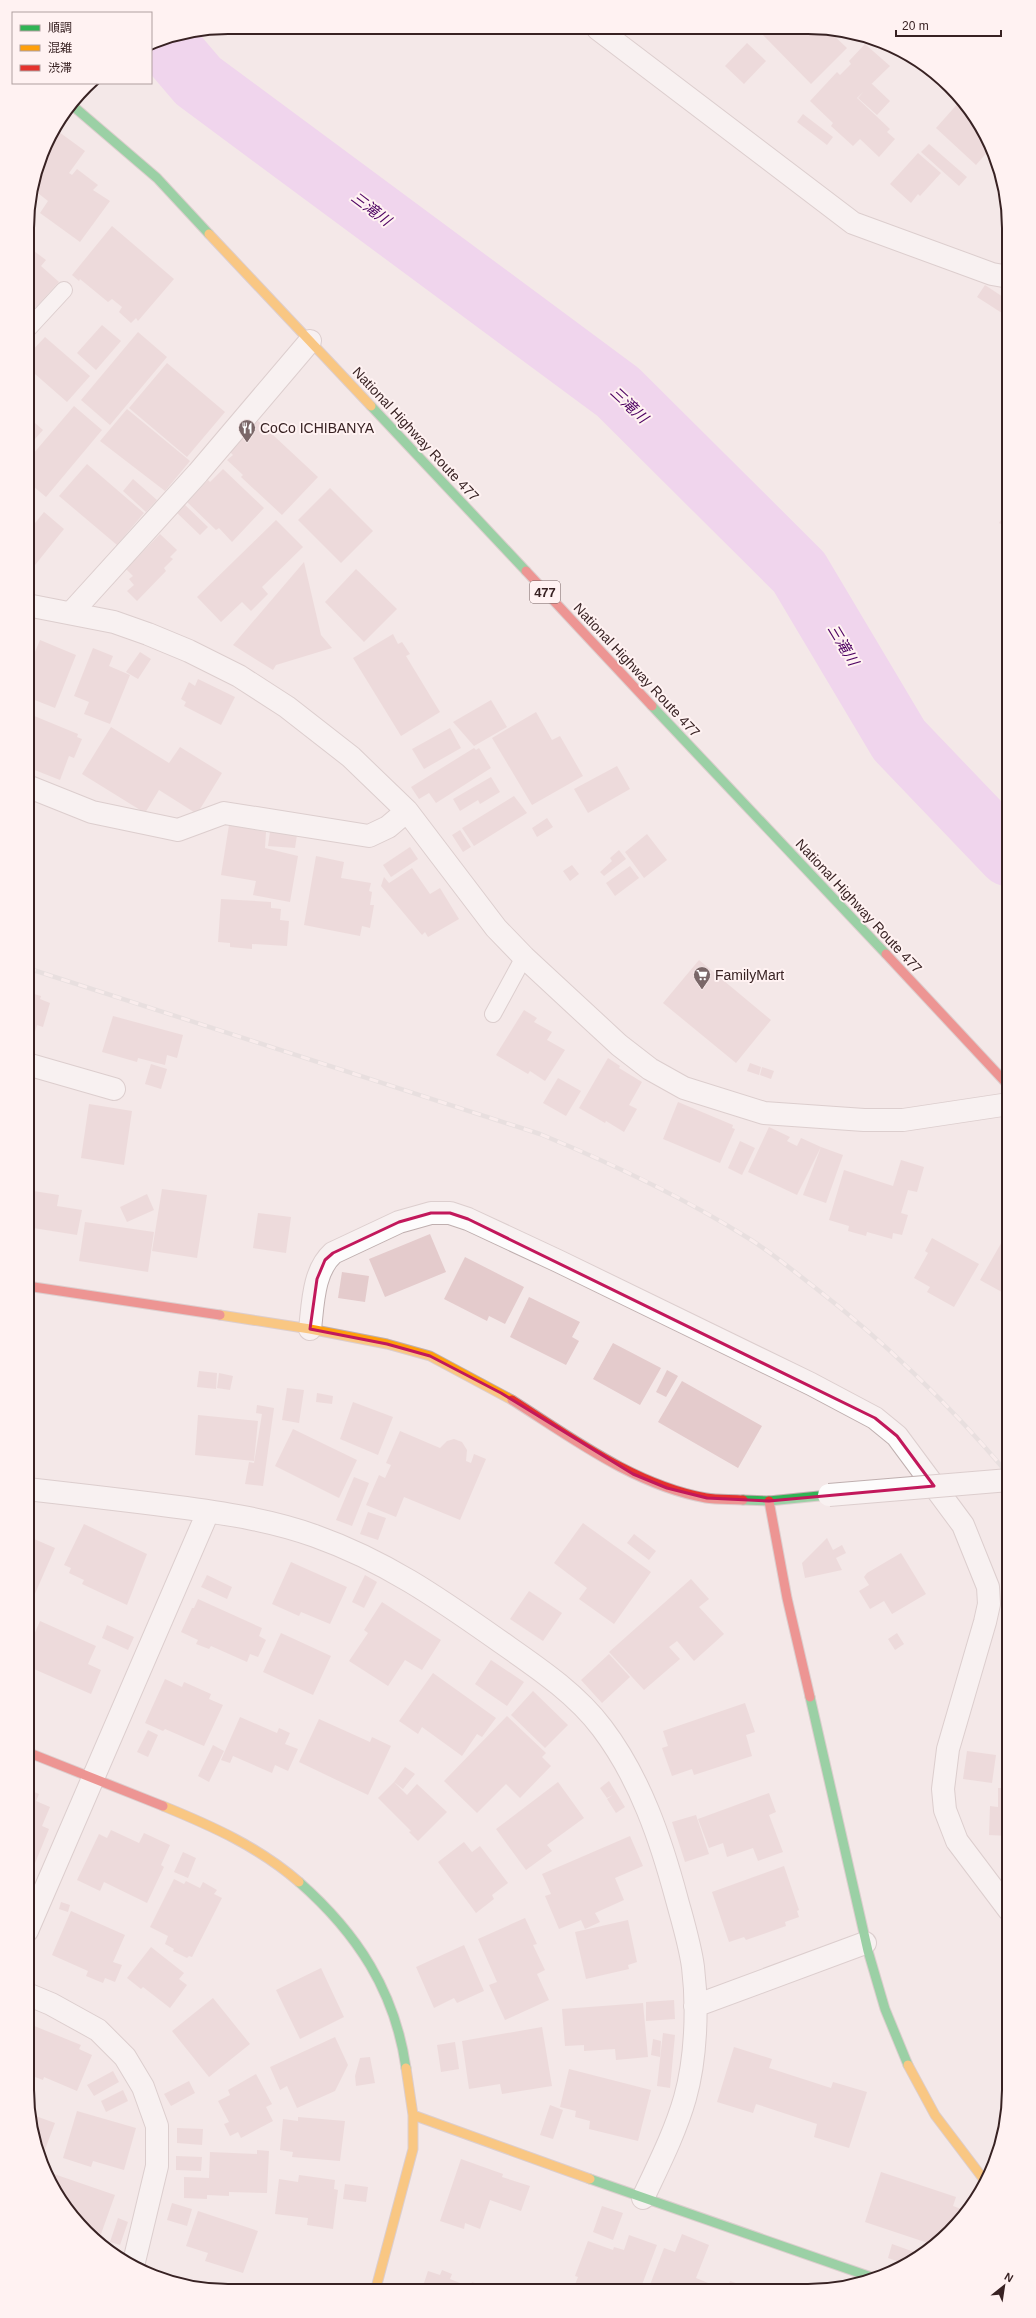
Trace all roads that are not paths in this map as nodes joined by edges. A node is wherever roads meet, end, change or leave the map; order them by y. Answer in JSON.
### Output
{"nodes":[{"id":1,"x":605,"y":34,"type":"edge"},
{"id":2,"x":75,"y":108,"type":"edge"},
{"id":3,"x":1002,"y":276,"type":"edge"},
{"id":4,"x":64,"y":290,"type":"dead end"},
{"id":5,"x":34,"y":322,"type":"edge"},
{"id":6,"x":310,"y":341,"type":"junction"},
{"id":7,"x":34,"y":606,"type":"edge"},
{"id":8,"x":71,"y":613,"type":"junction"},
{"id":9,"x":34,"y":789,"type":"edge"},
{"id":10,"x":407,"y":811,"type":"junction"},
{"id":11,"x":524,"y":957,"type":"junction"},
{"id":12,"x":493,"y":1014,"type":"dead end"},
{"id":13,"x":34,"y":1066,"type":"edge"},
{"id":14,"x":1002,"y":1079,"type":"edge"},
{"id":15,"x":114,"y":1089,"type":"dead end"},
{"id":16,"x":1002,"y":1105,"type":"edge"},
{"id":17,"x":34,"y":1287,"type":"edge"},
{"id":18,"x":310,"y":1329,"type":"junction"},
{"id":19,"x":1002,"y":1481,"type":"edge"},
{"id":20,"x":34,"y":1490,"type":"edge"},
{"id":21,"x":829,"y":1495,"type":"joint"},
{"id":22,"x":769,"y":1501,"type":"junction"},
{"id":23,"x":208,"y":1512,"type":"junction"},
{"id":24,"x":34,"y":1755,"type":"edge"},
{"id":25,"x":91,"y":1779,"type":"junction"},
{"id":26,"x":1002,"y":1901,"type":"edge"},
{"id":27,"x":34,"y":1914,"type":"edge"},
{"id":28,"x":865,"y":1943,"type":"junction"},
{"id":29,"x":34,"y":1997,"type":"edge"},
{"id":30,"x":695,"y":2006,"type":"junction"},
{"id":31,"x":413,"y":2115,"type":"junction"},
{"id":32,"x":982,"y":2177,"type":"edge"},
{"id":33,"x":643,"y":2198,"type":"junction"},
{"id":34,"x":134,"y":2260,"type":"edge"},
{"id":35,"x":866,"y":2275,"type":"edge"},
{"id":36,"x":377,"y":2284,"type":"edge"}],
"edges":[{"from":1,"to":3,"type":"street"},
{"from":2,"to":6,"type":"main road","name":"National Highway Route 477","number":"477"},
{"from":4,"to":5,"type":"lane"},
{"from":6,"to":8,"type":"street"},
{"from":6,"to":14,"type":"main road","name":"National Highway Route 477","number":"477"},
{"from":7,"to":8,"type":"street"},
{"from":8,"to":10,"type":"street"},
{"from":9,"to":10,"type":"street"},
{"from":10,"to":11,"type":"street"},
{"from":11,"to":12,"type":"lane"},
{"from":11,"to":16,"type":"street"},
{"from":13,"to":15,"type":"street"},
{"from":17,"to":18,"type":"main road"},
{"from":18,"to":22,"type":"main road"},
{"from":18,"to":26,"type":"street"},
{"from":19,"to":21,"type":"street","bridge":true},
{"from":20,"to":23,"type":"street"},
{"from":21,"to":22,"type":"main road"},
{"from":22,"to":28,"type":"main road"},
{"from":23,"to":25,"type":"street"},
{"from":23,"to":30,"type":"street"},
{"from":24,"to":25,"type":"main road"},
{"from":25,"to":27,"type":"street"},
{"from":25,"to":31,"type":"main road"},
{"from":28,"to":30,"type":"street"},
{"from":28,"to":32,"type":"main road"},
{"from":29,"to":34,"type":"street"},
{"from":30,"to":33,"type":"street"},
{"from":31,"to":33,"type":"main road"},
{"from":31,"to":36,"type":"main road"},
{"from":33,"to":35,"type":"main road"}]}
